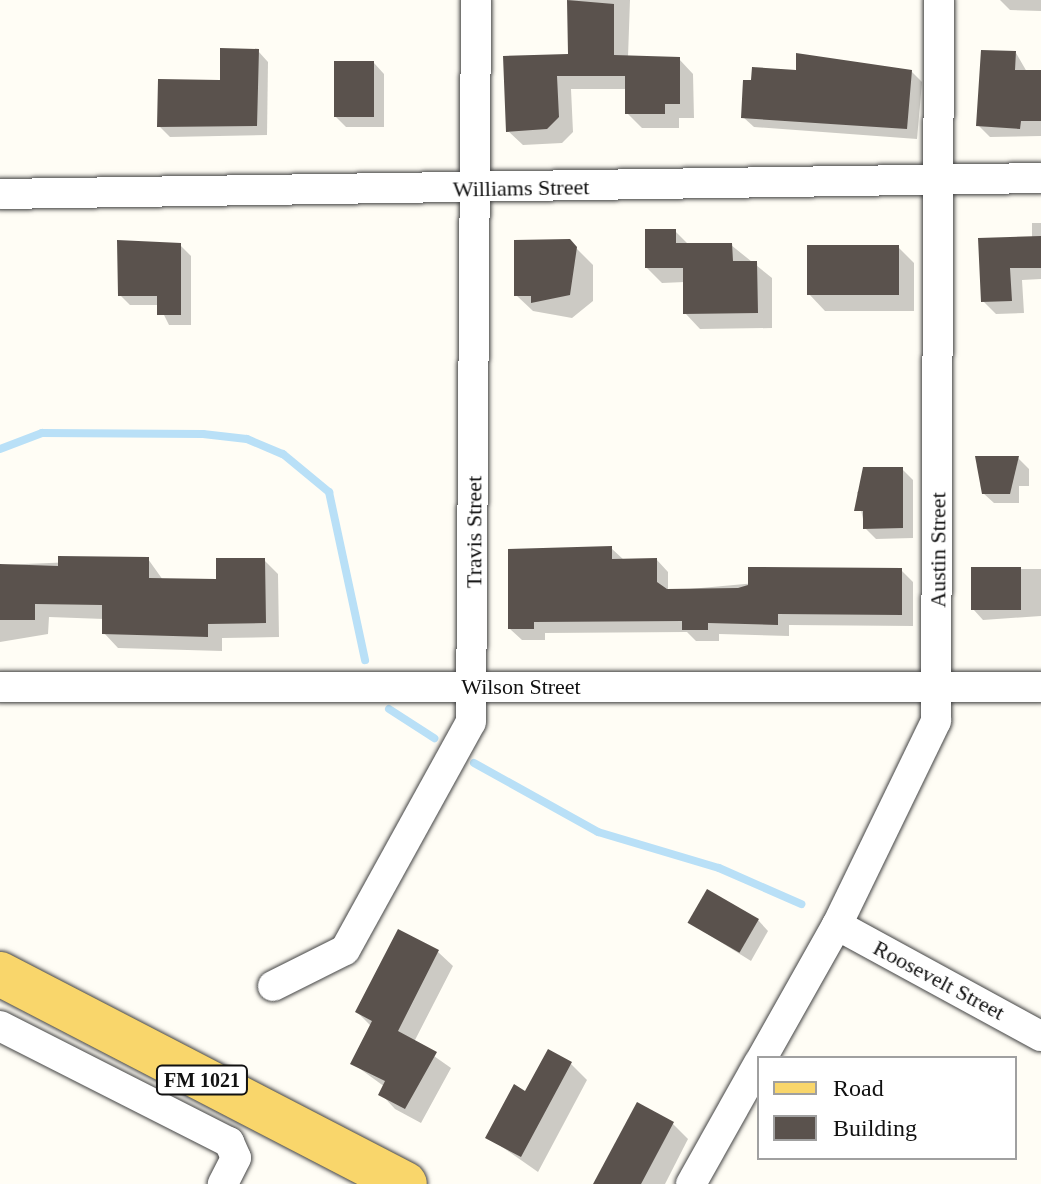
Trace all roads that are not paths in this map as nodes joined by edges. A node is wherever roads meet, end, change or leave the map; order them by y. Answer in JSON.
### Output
{"nodes":[{"id":1,"x":476,"y":0,"type":"edge"},
{"id":2,"x":939,"y":0,"type":"edge"},
{"id":3,"x":1041,"y":178,"type":"edge"},
{"id":4,"x":938,"y":180,"type":"junction"},
{"id":5,"x":475,"y":189,"type":"junction"},
{"id":6,"x":0,"y":194,"type":"edge"},
{"id":7,"x":0,"y":687,"type":"edge"},
{"id":8,"x":473,"y":687,"type":"junction"},
{"id":9,"x":1041,"y":687,"type":"edge"},
{"id":10,"x":938,"y":688,"type":"junction"},
{"id":11,"x":837,"y":925,"type":"junction"},
{"id":12,"x":0,"y":974,"type":"edge"},
{"id":13,"x":273,"y":986,"type":"dead end"},
{"id":14,"x":0,"y":1026,"type":"edge"},
{"id":15,"x":1041,"y":1036,"type":"edge"},
{"id":16,"x":762,"y":1056,"type":"edge"},
{"id":17,"x":757,"y":1065,"type":"edge"},
{"id":18,"x":230,"y":1171,"type":"edge"},
{"id":19,"x":405,"y":1184,"type":"edge"},
{"id":20,"x":691,"y":1184,"type":"edge"}],
"edges":[{"from":1,"to":5,"type":"street","name":"Travis Street"},
{"from":2,"to":4,"type":"street","name":"Austin Street"},
{"from":3,"to":4,"type":"street","name":"Williams Street"},
{"from":4,"to":5,"type":"street","name":"Williams Street"},
{"from":4,"to":10,"type":"street","name":"Austin Street"},
{"from":5,"to":6,"type":"street","name":"Williams Street"},
{"from":5,"to":8,"type":"street","name":"Travis Street"},
{"from":7,"to":8,"type":"street","name":"Wilson Street"},
{"from":8,"to":10,"type":"street","name":"Wilson Street"},
{"from":8,"to":13,"type":"street","name":"Travis Street"},
{"from":9,"to":10,"type":"street","name":"Wilson Street"},
{"from":10,"to":11,"type":"street","name":"Austin Street"},
{"from":11,"to":15,"type":"street","name":"Roosevelt Street"},
{"from":11,"to":16,"type":"street","name":"Austin Street"},
{"from":12,"to":19,"type":"main road","number":"FM 1021"},
{"from":14,"to":18,"type":"street"},
{"from":17,"to":20,"type":"street","name":"Austin Street"}]}
